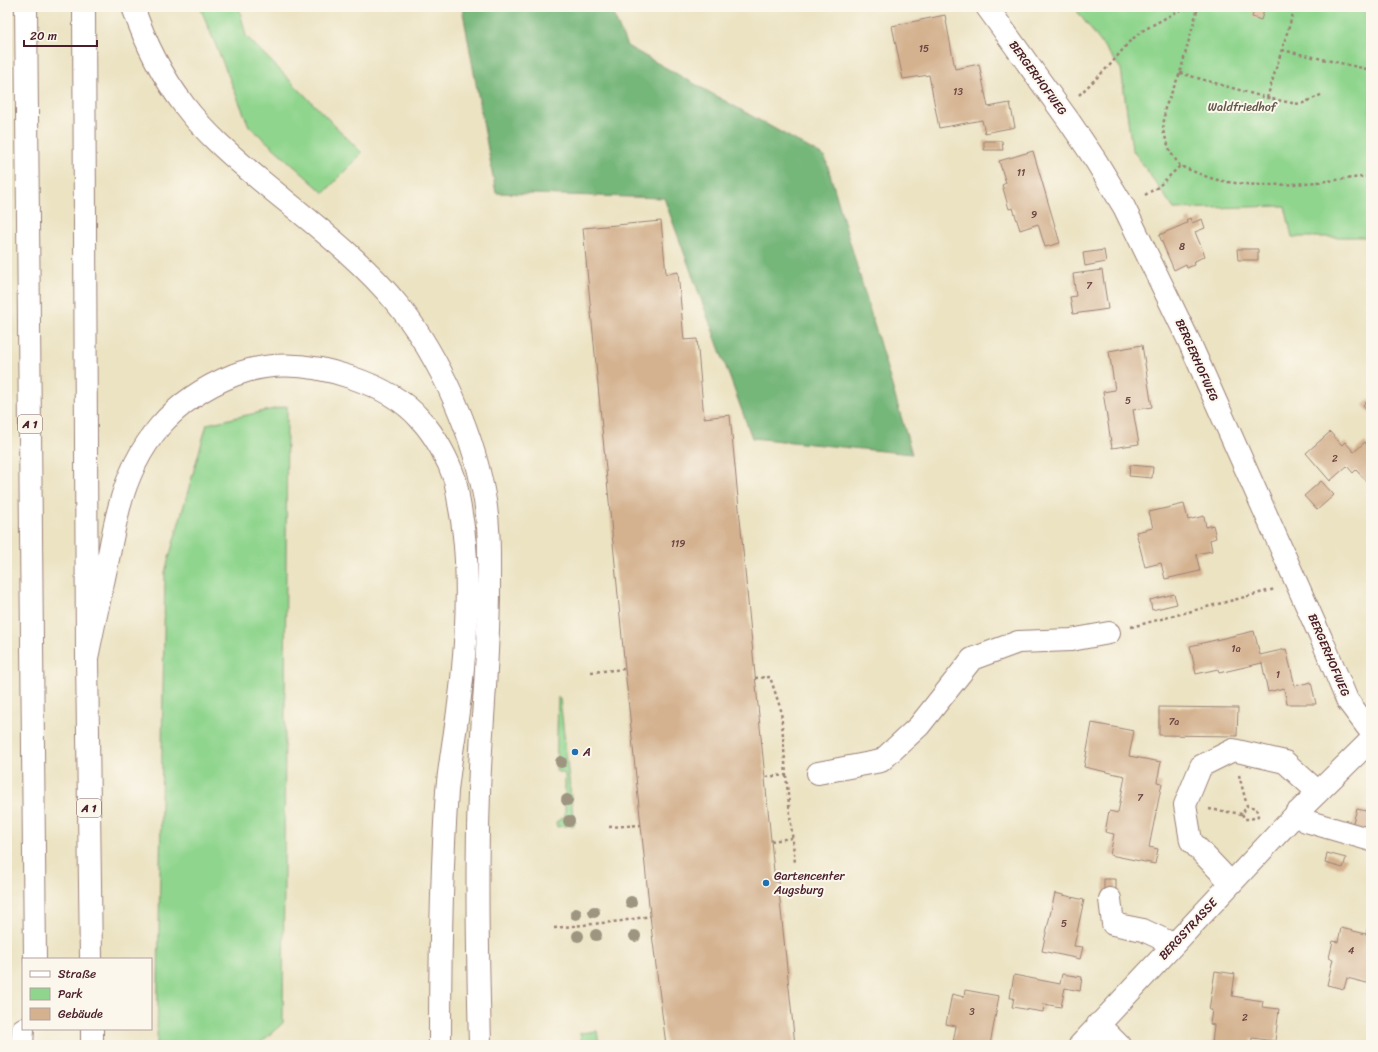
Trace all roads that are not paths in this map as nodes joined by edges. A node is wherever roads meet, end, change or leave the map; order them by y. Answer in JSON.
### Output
{"nodes":[{"id":1,"x":26,"y":7,"type":"edge"},
{"id":2,"x":84,"y":7,"type":"edge"},
{"id":3,"x":133,"y":7,"type":"edge"},
{"id":4,"x":986,"y":7,"type":"edge"},
{"id":5,"x":1109,"y":633,"type":"road end"},
{"id":6,"x":87,"y":658,"type":"junction"},
{"id":7,"x":1371,"y":732,"type":"edge"},
{"id":8,"x":1371,"y":740,"type":"edge"},
{"id":9,"x":818,"y":773,"type":"dead end"},
{"id":10,"x":1318,"y":792,"type":"junction"},
{"id":11,"x":1297,"y":813,"type":"junction"},
{"id":12,"x":1371,"y":840,"type":"edge"},
{"id":13,"x":34,"y":841,"type":"junction"},
{"id":14,"x":1231,"y":883,"type":"junction"},
{"id":15,"x":1110,"y":899,"type":"dead end"},
{"id":16,"x":1174,"y":944,"type":"junction"},
{"id":17,"x":27,"y":958,"type":"edge"},
{"id":18,"x":35,"y":958,"type":"edge"},
{"id":19,"x":91,"y":958,"type":"edge"},
{"id":20,"x":479,"y":992,"type":"junction"},
{"id":21,"x":1098,"y":1024,"type":"junction"},
{"id":22,"x":23,"y":1030,"type":"edge"},
{"id":23,"x":36,"y":1030,"type":"edge"},
{"id":24,"x":92,"y":1030,"type":"edge"},
{"id":25,"x":22,"y":1045,"type":"edge"},
{"id":26,"x":36,"y":1045,"type":"edge"},
{"id":27,"x":92,"y":1045,"type":"edge"},
{"id":28,"x":440,"y":1045,"type":"edge"},
{"id":29,"x":480,"y":1045,"type":"edge"},
{"id":30,"x":492,"y":1045,"type":"edge"},
{"id":31,"x":1080,"y":1045,"type":"edge"},
{"id":32,"x":1119,"y":1045,"type":"edge"}],
"edges":[{"from":1,"to":13,"type":"main road","number":"A 1"},
{"from":2,"to":6,"type":"main road","number":"A 1"},
{"from":3,"to":20,"type":"main road"},
{"from":4,"to":7,"type":"main road","name":"BERGERHOFWEG"},
{"from":5,"to":9,"type":"main road"},
{"from":6,"to":19,"type":"main road","number":"A 1"},
{"from":6,"to":28,"type":"main road"},
{"from":8,"to":10,"type":"main road","name":"BERGSTRASSE"},
{"from":10,"to":11,"type":"main road","name":"BERGSTRASSE"},
{"from":10,"to":14,"type":"main road"},
{"from":11,"to":12,"type":"main road"},
{"from":11,"to":14,"type":"main road","name":"BERGSTRASSE"},
{"from":13,"to":17,"type":"main road"},
{"from":13,"to":18,"type":"main road","number":"A 1"},
{"from":14,"to":16,"type":"main road","name":"BERGSTRASSE"},
{"from":15,"to":16,"type":"main road"},
{"from":16,"to":21,"type":"main road","name":"BERGSTRASSE"},
{"from":20,"to":29,"type":"main road"},
{"from":20,"to":30,"type":"main road"},
{"from":21,"to":31,"type":"main road","name":"BERGSTRASSE"},
{"from":21,"to":32,"type":"main road"},
{"from":22,"to":25,"type":"main road"},
{"from":23,"to":26,"type":"main road"},
{"from":24,"to":27,"type":"main road"}]}
